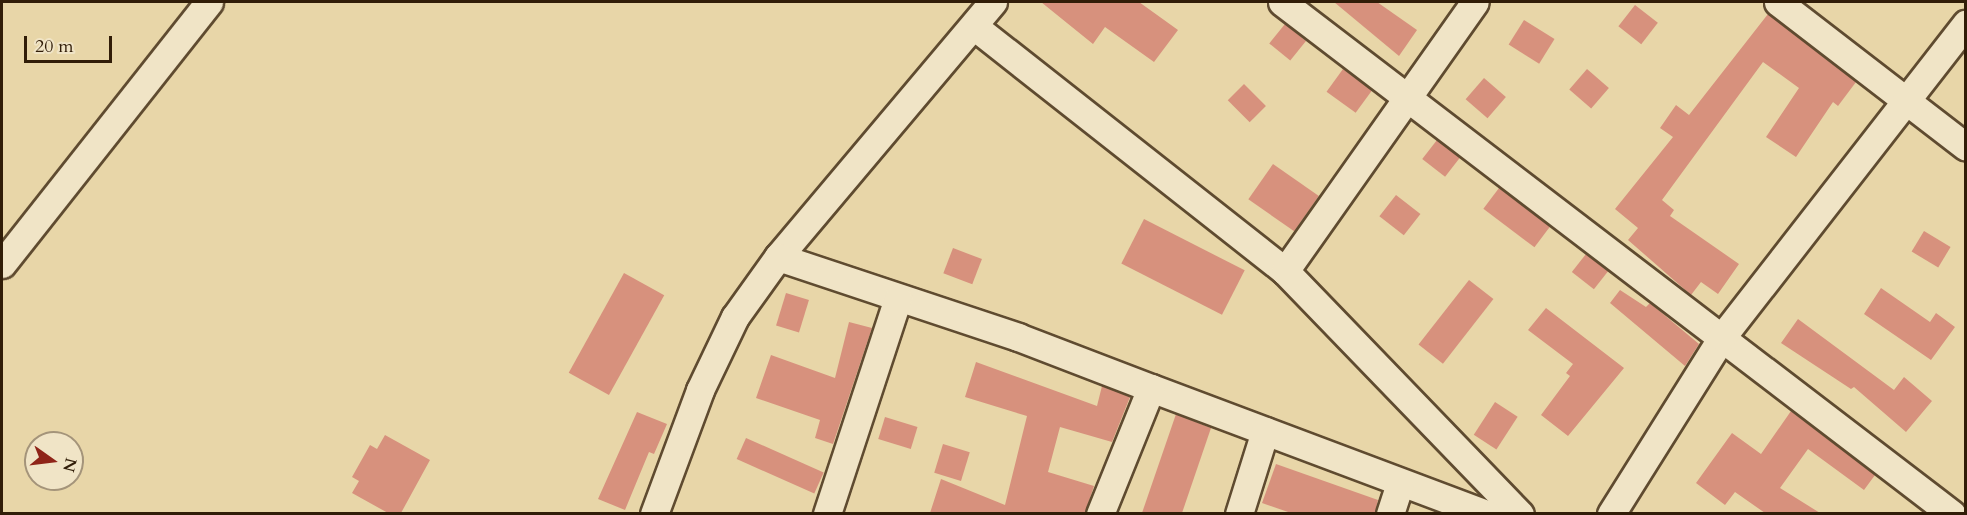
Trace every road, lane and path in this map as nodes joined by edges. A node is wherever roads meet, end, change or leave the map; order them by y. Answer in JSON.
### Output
{"nodes":[{"id":1,"x":209,"y":2,"type":"edge"},
{"id":2,"x":993,"y":2,"type":"edge"},
{"id":3,"x":1282,"y":2,"type":"edge"},
{"id":4,"x":1475,"y":2,"type":"edge"},
{"id":5,"x":1778,"y":2,"type":"edge"},
{"id":6,"x":1965,"y":24,"type":"edge"},
{"id":7,"x":975,"y":27,"type":"junction"},
{"id":8,"x":1406,"y":96,"type":"junction"},
{"id":9,"x":1906,"y":101,"type":"junction"},
{"id":10,"x":1965,"y":147,"type":"edge"},
{"id":11,"x":778,"y":257,"type":"junction"},
{"id":12,"x":2,"y":264,"type":"edge"},
{"id":13,"x":1285,"y":271,"type":"junction"},
{"id":14,"x":898,"y":298,"type":"junction"},
{"id":15,"x":1722,"y":337,"type":"junction"},
{"id":16,"x":1151,"y":388,"type":"junction"},
{"id":17,"x":1265,"y":430,"type":"junction"},
{"id":18,"x":1400,"y":483,"type":"junction"},
{"id":19,"x":654,"y":513,"type":"edge"},
{"id":20,"x":827,"y":513,"type":"edge"},
{"id":21,"x":1101,"y":513,"type":"edge"},
{"id":22,"x":1239,"y":513,"type":"edge"},
{"id":23,"x":1390,"y":513,"type":"edge"},
{"id":24,"x":1486,"y":513,"type":"edge"},
{"id":25,"x":1520,"y":513,"type":"edge"},
{"id":26,"x":1611,"y":513,"type":"edge"},
{"id":27,"x":1953,"y":513,"type":"edge"}],
"edges":[{"from":1,"to":12,"type":"street"},
{"from":2,"to":7,"type":"street"},
{"from":3,"to":8,"type":"street"},
{"from":4,"to":8,"type":"street"},
{"from":5,"to":9,"type":"street"},
{"from":6,"to":9,"type":"street"},
{"from":7,"to":11,"type":"street"},
{"from":7,"to":13,"type":"street"},
{"from":8,"to":13,"type":"street"},
{"from":8,"to":15,"type":"street"},
{"from":9,"to":10,"type":"street"},
{"from":9,"to":15,"type":"street"},
{"from":11,"to":14,"type":"street"},
{"from":11,"to":19,"type":"street"},
{"from":13,"to":25,"type":"street"},
{"from":14,"to":16,"type":"street"},
{"from":14,"to":20,"type":"street"},
{"from":15,"to":26,"type":"street"},
{"from":15,"to":27,"type":"street"},
{"from":16,"to":17,"type":"street"},
{"from":16,"to":21,"type":"street"},
{"from":17,"to":18,"type":"street"},
{"from":17,"to":22,"type":"street"},
{"from":18,"to":23,"type":"street"},
{"from":18,"to":24,"type":"street"}]}
